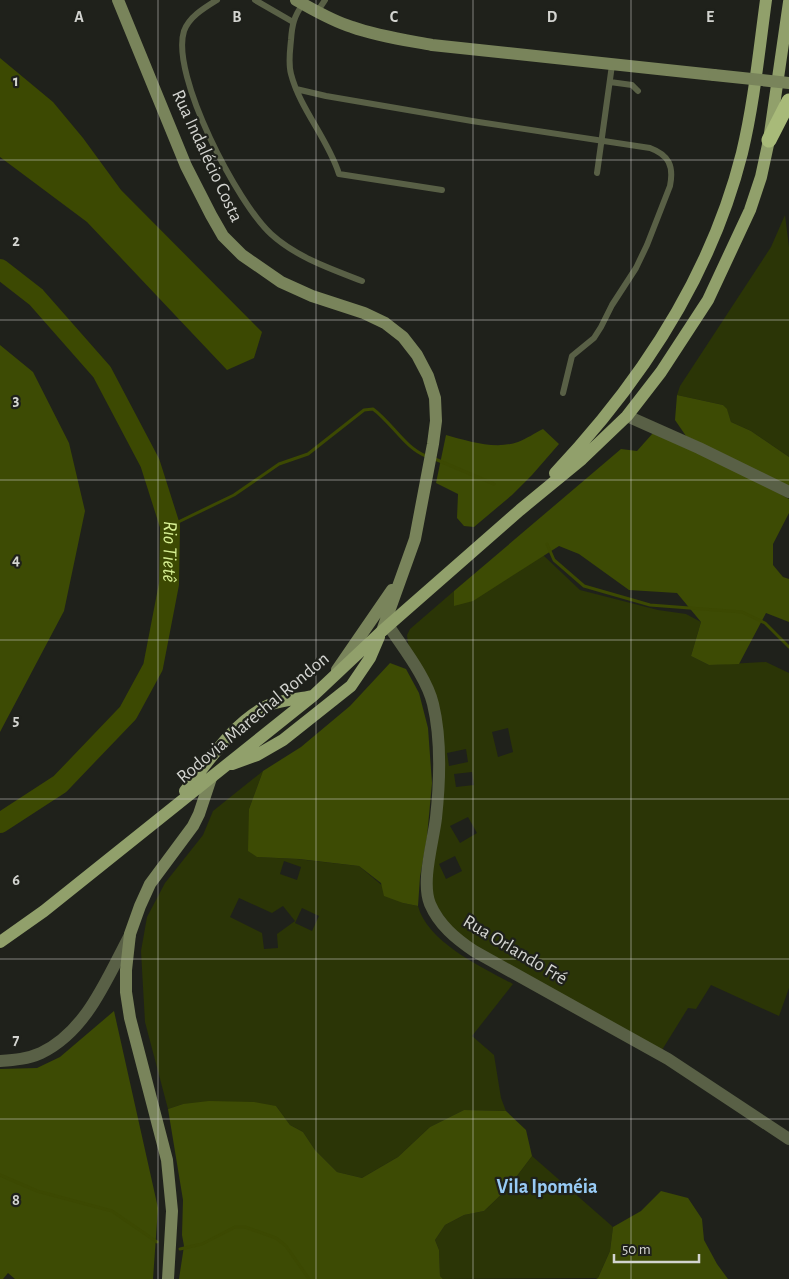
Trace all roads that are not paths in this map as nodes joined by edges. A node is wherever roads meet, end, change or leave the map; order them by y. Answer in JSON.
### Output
{"nodes":[{"id":1,"x":118,"y":0,"type":"edge"},
{"id":2,"x":216,"y":0,"type":"edge"},
{"id":3,"x":255,"y":0,"type":"edge"},
{"id":4,"x":325,"y":0,"type":"edge"},
{"id":5,"x":766,"y":0,"type":"edge"},
{"id":6,"x":299,"y":2,"type":"edge"},
{"id":7,"x":789,"y":2,"type":"edge"},
{"id":8,"x":317,"y":12,"type":"junction"},
{"id":9,"x":293,"y":22,"type":"junction"},
{"id":10,"x":612,"y":65,"type":"junction"},
{"id":11,"x":610,"y":82,"type":"junction"},
{"id":12,"x":789,"y":83,"type":"edge"},
{"id":13,"x":296,"y":89,"type":"junction"},
{"id":14,"x":638,"y":91,"type":"dead end"},
{"id":15,"x":789,"y":102,"type":"edge"},
{"id":16,"x":601,"y":140,"type":"junction"},
{"id":17,"x":769,"y":140,"type":"junction"},
{"id":18,"x":597,"y":173,"type":"dead end"},
{"id":19,"x":442,"y":190,"type":"dead end"},
{"id":20,"x":362,"y":281,"type":"dead end"},
{"id":21,"x":563,"y":393,"type":"dead end"},
{"id":22,"x":627,"y":416,"type":"junction"},
{"id":23,"x":789,"y":492,"type":"edge"},
{"id":24,"x":520,"y":510,"type":"junction"},
{"id":25,"x":402,"y":576,"type":"junction"},
{"id":26,"x":385,"y":628,"type":"junction"},
{"id":27,"x":329,"y":682,"type":"junction"},
{"id":28,"x":314,"y":696,"type":"junction"},
{"id":29,"x":235,"y":730,"type":"junction"},
{"id":30,"x":245,"y":749,"type":"junction"},
{"id":31,"x":257,"y":754,"type":"junction"},
{"id":32,"x":225,"y":767,"type":"junction"},
{"id":33,"x":211,"y":778,"type":"junction"},
{"id":34,"x":172,"y":808,"type":"junction"},
{"id":35,"x":130,"y":934,"type":"junction"},
{"id":36,"x":0,"y":942,"type":"edge"},
{"id":37,"x":0,"y":1061,"type":"edge"},
{"id":38,"x":789,"y":1139,"type":"edge"},
{"id":39,"x":168,"y":1279,"type":"edge"}],
"edges":[{"from":1,"to":25,"type":"street","name":"Rua Indalécio Costa"},
{"from":2,"to":20,"type":"lane"},
{"from":3,"to":9,"type":"lane"},
{"from":4,"to":8,"type":"lane"},
{"from":5,"to":24,"type":"main road","name":"Rodovia Marechal Rondon"},
{"from":6,"to":8,"type":"street"},
{"from":6,"to":9,"type":"lane"},
{"from":7,"to":17,"type":"main road","name":"Rodovia Marechal Rondon"},
{"from":8,"to":10,"type":"street"},
{"from":9,"to":13,"type":"lane"},
{"from":10,"to":11,"type":"lane"},
{"from":10,"to":12,"type":"street","bridge":true},
{"from":11,"to":14,"type":"lane"},
{"from":11,"to":16,"type":"lane"},
{"from":13,"to":16,"type":"lane"},
{"from":13,"to":19,"type":"lane"},
{"from":15,"to":17,"type":"highway"},
{"from":16,"to":18,"type":"lane"},
{"from":16,"to":21,"type":"lane"},
{"from":17,"to":22,"type":"main road","name":"Rodovia Marechal Rondon"},
{"from":22,"to":23,"type":"street"},
{"from":22,"to":24,"type":"main road","name":"Rodovia Marechal Rondon"},
{"from":24,"to":26,"type":"main road","name":"Rodovia Marechal Rondon"},
{"from":25,"to":26,"type":"street","name":"Rua Indalécio Costa"},
{"from":25,"to":27,"type":"street","name":"Rua Indalécio Costa"},
{"from":26,"to":27,"type":"main road","name":"Rodovia Marechal Rondon"},
{"from":26,"to":31,"type":"main road"},
{"from":26,"to":38,"type":"street","name":"Rua Orlando Fré"},
{"from":27,"to":28,"type":"main road","name":"Rodovia Marechal Rondon"},
{"from":28,"to":29,"type":"main road"},
{"from":28,"to":30,"type":"main road","name":"Rodovia Marechal Rondon"},
{"from":29,"to":30,"type":"main road"},
{"from":29,"to":34,"type":"main road"},
{"from":30,"to":31,"type":"main road"},
{"from":30,"to":32,"type":"main road","name":"Rodovia Marechal Rondon"},
{"from":31,"to":32,"type":"main road"},
{"from":32,"to":33,"type":"main road","name":"Rodovia Marechal Rondon"},
{"from":33,"to":34,"type":"main road","name":"Rodovia Marechal Rondon"},
{"from":33,"to":35,"type":"street"},
{"from":34,"to":36,"type":"main road","name":"Rodovia Marechal Rondon"},
{"from":35,"to":37,"type":"street"},
{"from":35,"to":39,"type":"street"}]}
